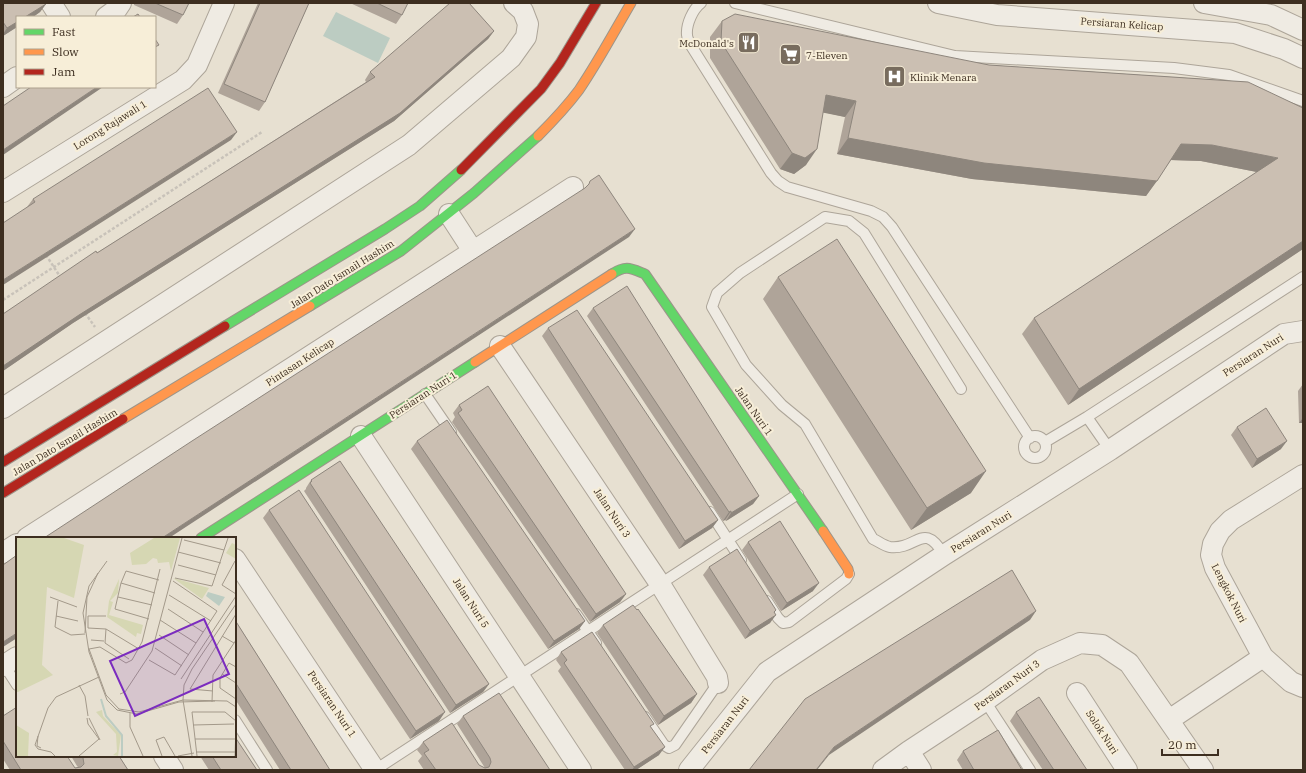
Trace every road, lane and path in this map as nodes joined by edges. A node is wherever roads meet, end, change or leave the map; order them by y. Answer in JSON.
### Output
{"nodes":[{"id":1,"x":51,"y":3,"type":"edge"},
{"id":2,"x":121,"y":3,"type":"edge"},
{"id":3,"x":224,"y":3,"type":"edge"},
{"id":4,"x":514,"y":3,"type":"edge"},
{"id":5,"x":596,"y":3,"type":"edge"},
{"id":6,"x":631,"y":3,"type":"edge"},
{"id":7,"x":701,"y":3,"type":"edge"},
{"id":8,"x":735,"y":3,"type":"edge"},
{"id":9,"x":938,"y":3,"type":"edge"},
{"id":10,"x":1204,"y":3,"type":"edge"},
{"id":11,"x":59,"y":16,"type":"edge"},
{"id":12,"x":107,"y":16,"type":"edge"},
{"id":13,"x":1303,"y":30,"type":"edge"},
{"id":14,"x":1303,"y":58,"type":"edge"},
{"id":15,"x":1303,"y":101,"type":"edge"},
{"id":16,"x":262,"y":132,"type":"dead end"},
{"id":17,"x":573,"y":187,"type":"dead end"},
{"id":18,"x":3,"y":192,"type":"edge"},
{"id":19,"x":449,"y":214,"type":"junction"},
{"id":20,"x":473,"y":251,"type":"junction"},
{"id":21,"x":46,"y":254,"type":"edge"},
{"id":22,"x":54,"y":267,"type":"junction"},
{"id":23,"x":633,"y":269,"type":"joint"},
{"id":24,"x":1303,"y":277,"type":"edge"},
{"id":25,"x":62,"y":280,"type":"edge"},
{"id":26,"x":3,"y":300,"type":"edge"},
{"id":27,"x":84,"y":311,"type":"edge"},
{"id":28,"x":1303,"y":331,"type":"edge"},
{"id":29,"x":105,"y":343,"type":"junction"},
{"id":30,"x":500,"y":346,"type":"junction"},
{"id":31,"x":961,"y":389,"type":"dead end"},
{"id":32,"x":425,"y":394,"type":"junction"},
{"id":33,"x":3,"y":408,"type":"edge"},
{"id":34,"x":1087,"y":417,"type":"junction"},
{"id":35,"x":361,"y":436,"type":"junction"},
{"id":36,"x":1030,"y":438,"type":"junction"},
{"id":37,"x":457,"y":440,"type":"edge"},
{"id":38,"x":1045,"y":442,"type":"junction"},
{"id":39,"x":1110,"y":450,"type":"junction"},
{"id":40,"x":3,"y":462,"type":"edge"},
{"id":41,"x":1303,"y":475,"type":"edge"},
{"id":42,"x":3,"y":493,"type":"edge"},
{"id":43,"x":798,"y":494,"type":"junction"},
{"id":44,"x":706,"y":506,"type":"edge"},
{"id":45,"x":213,"y":535,"type":"edge"},
{"id":46,"x":29,"y":537,"type":"edge"},
{"id":47,"x":728,"y":540,"type":"junction"},
{"id":48,"x":16,"y":545,"type":"edge"},
{"id":49,"x":3,"y":553,"type":"edge"},
{"id":50,"x":944,"y":555,"type":"junction"},
{"id":51,"x":236,"y":561,"type":"edge"},
{"id":52,"x":745,"y":566,"type":"edge"},
{"id":53,"x":849,"y":574,"type":"joint"},
{"id":54,"x":660,"y":584,"type":"junction"},
{"id":55,"x":762,"y":592,"type":"edge"},
{"id":56,"x":570,"y":605,"type":"edge"},
{"id":57,"x":588,"y":631,"type":"junction"},
{"id":58,"x":601,"y":650,"type":"edge"},
{"id":59,"x":1263,"y":657,"type":"junction"},
{"id":60,"x":8,"y":663,"type":"edge"},
{"id":61,"x":519,"y":676,"type":"junction"},
{"id":62,"x":16,"y":683,"type":"edge"},
{"id":63,"x":718,"y":683,"type":"joint"},
{"id":64,"x":1303,"y":687,"type":"edge"},
{"id":65,"x":1077,"y":693,"type":"dead end"},
{"id":66,"x":986,"y":701,"type":"junction"},
{"id":67,"x":638,"y":707,"type":"edge"},
{"id":68,"x":1169,"y":720,"type":"junction"},
{"id":69,"x":236,"y":722,"type":"edge"},
{"id":70,"x":909,"y":751,"type":"junction"},
{"id":71,"x":165,"y":757,"type":"edge"},
{"id":72,"x":173,"y":770,"type":"edge"},
{"id":73,"x":267,"y":770,"type":"edge"},
{"id":74,"x":375,"y":770,"type":"edge"},
{"id":75,"x":581,"y":770,"type":"edge"},
{"id":76,"x":689,"y":770,"type":"edge"},
{"id":77,"x":883,"y":770,"type":"edge"},
{"id":78,"x":921,"y":770,"type":"edge"},
{"id":79,"x":1030,"y":770,"type":"edge"},
{"id":80,"x":1126,"y":770,"type":"edge"},
{"id":81,"x":1203,"y":770,"type":"edge"}],
"edges":[{"from":1,"to":11,"type":"street"},
{"from":2,"to":12,"type":"street"},
{"from":3,"to":18,"type":"street","name":"Lorong Rajawali 1"},
{"from":4,"to":29,"type":"street"},
{"from":5,"to":40,"type":"main road","name":"Jalan Dato Ismail Hashim"},
{"from":6,"to":19,"type":"main road","name":"Jalan Dato Ismail Hashim"},
{"from":7,"to":36,"type":"lane"},
{"from":8,"to":15,"type":"lane"},
{"from":9,"to":14,"type":"street","name":"Persiaran Kelicap"},
{"from":10,"to":13,"type":"street"},
{"from":16,"to":22,"type":"path"},
{"from":17,"to":20,"type":"street","name":"Pintasan Kelicap"},
{"from":19,"to":20,"type":"street"},
{"from":19,"to":42,"type":"main road","name":"Jalan Dato Ismail Hashim"},
{"from":20,"to":46,"type":"street","name":"Pintasan Kelicap"},
{"from":21,"to":22,"type":"path"},
{"from":22,"to":25,"type":"path"},
{"from":22,"to":26,"type":"path"},
{"from":23,"to":30,"type":"main road","name":"Persiaran Nuri 1"},
{"from":23,"to":43,"type":"main road","name":"Jalan Nuri 1"},
{"from":24,"to":34,"type":"lane"},
{"from":27,"to":29,"type":"path"},
{"from":28,"to":39,"type":"street","name":"Persiaran Nuri"},
{"from":29,"to":33,"type":"street"},
{"from":30,"to":32,"type":"main road","name":"Persiaran Nuri 1"},
{"from":30,"to":54,"type":"street","name":"Jalan Nuri 3"},
{"from":31,"to":50,"type":"lane"},
{"from":32,"to":35,"type":"main road","name":"Persiaran Nuri 1"},
{"from":32,"to":37,"type":"lane"},
{"from":34,"to":38,"type":"lane"},
{"from":34,"to":39,"type":"lane"},
{"from":35,"to":45,"type":"main road","name":"Persiaran Nuri 1"},
{"from":35,"to":61,"type":"street","name":"Jalan Nuri 5"},
{"from":36,"to":38,"type":"lane"},
{"from":36,"to":38,"type":"lane"},
{"from":39,"to":50,"type":"street","name":"Persiaran Nuri"},
{"from":41,"to":59,"type":"street","name":"Lengkok Nuri"},
{"from":43,"to":47,"type":"lane"},
{"from":43,"to":53,"type":"main road","name":"Jalan Nuri 1"},
{"from":44,"to":47,"type":"lane"},
{"from":47,"to":52,"type":"lane"},
{"from":47,"to":54,"type":"lane"},
{"from":48,"to":49,"type":"street"},
{"from":50,"to":76,"type":"street","name":"Persiaran Nuri"},
{"from":51,"to":74,"type":"street","name":"Persiaran Nuri 1"},
{"from":53,"to":55,"type":"lane"},
{"from":54,"to":57,"type":"lane"},
{"from":54,"to":63,"type":"street","name":"Jalan Nuri 3"},
{"from":56,"to":57,"type":"lane"},
{"from":57,"to":58,"type":"lane"},
{"from":57,"to":61,"type":"lane"},
{"from":59,"to":64,"type":"street","name":"Lengkok Nuri"},
{"from":59,"to":68,"type":"street"},
{"from":60,"to":62,"type":"lane"},
{"from":61,"to":74,"type":"lane"},
{"from":61,"to":75,"type":"street","name":"Jalan Nuri 5"},
{"from":63,"to":67,"type":"lane"},
{"from":65,"to":80,"type":"street","name":"Solok Nuri"},
{"from":66,"to":68,"type":"street","name":"Persiaran Nuri 3"},
{"from":66,"to":70,"type":"street","name":"Persiaran Nuri 3"},
{"from":66,"to":79,"type":"lane"},
{"from":68,"to":81,"type":"street","name":"Persiaran Nuri 3"},
{"from":69,"to":73,"type":"lane"},
{"from":70,"to":77,"type":"street","name":"Persiaran Nuri 3"},
{"from":70,"to":78,"type":"street"},
{"from":71,"to":72,"type":"street"}]}
